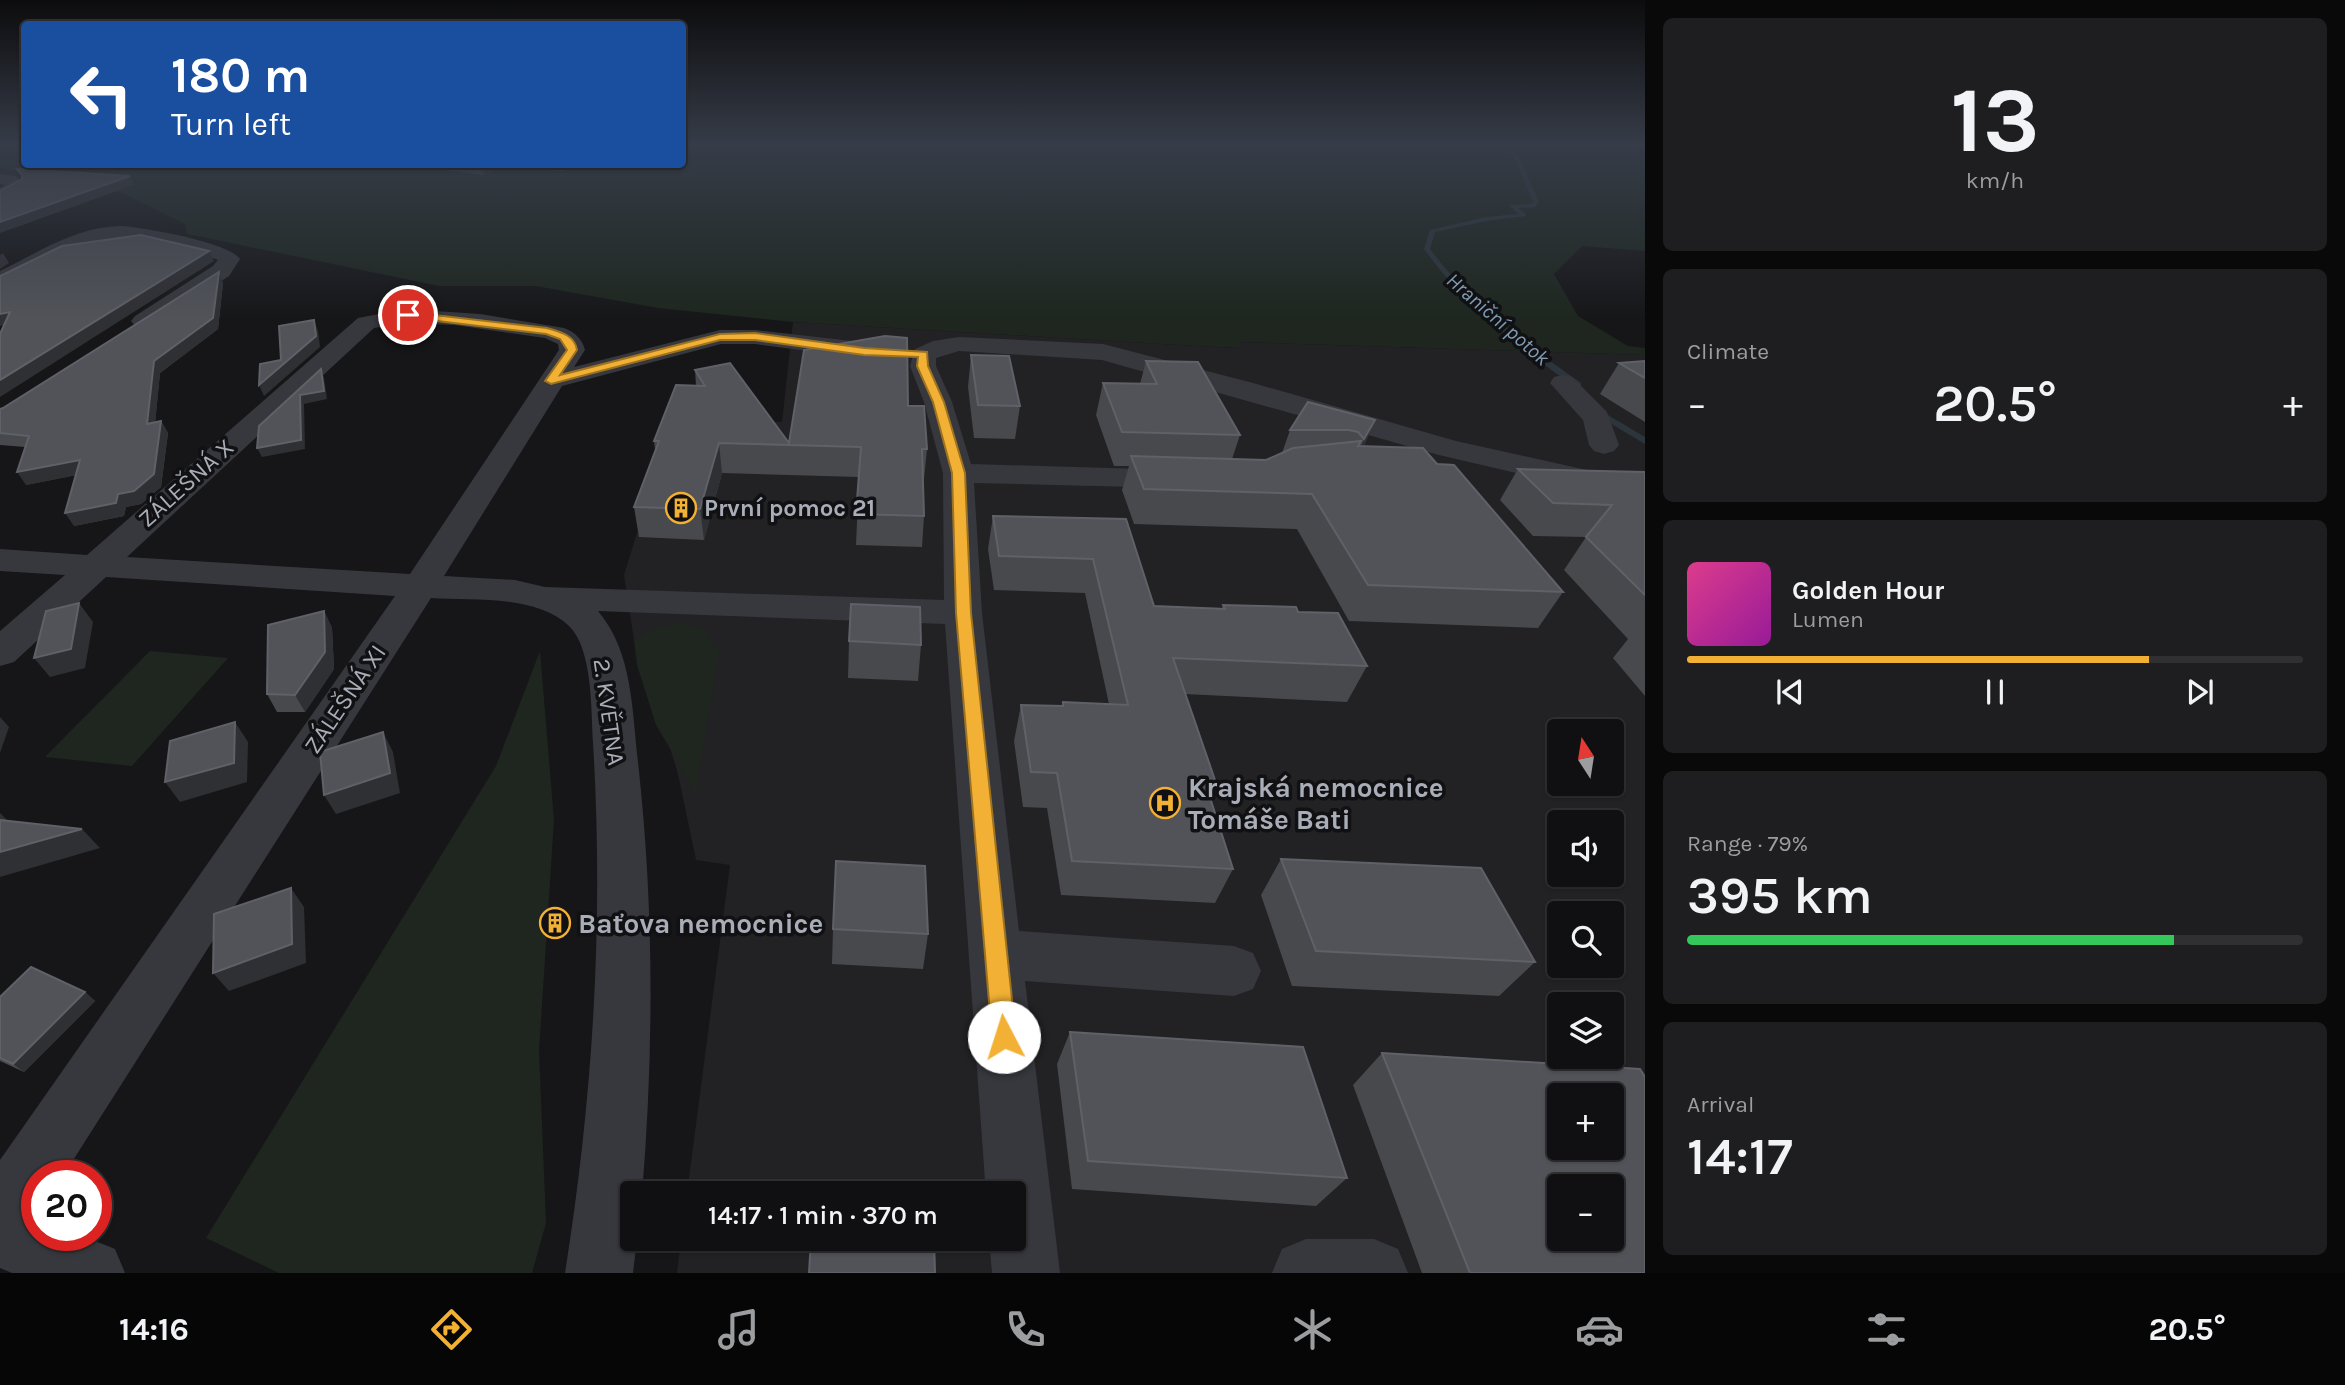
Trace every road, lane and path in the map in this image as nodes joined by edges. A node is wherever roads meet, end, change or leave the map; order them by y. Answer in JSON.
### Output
{"nodes":[{"id":1,"x":0,"y":281,"type":"edge"},
{"id":2,"x":376,"y":318,"type":"joint"},
{"id":3,"x":129,"y":330,"type":"edge"},
{"id":4,"x":924,"y":354,"type":"junction"},
{"id":5,"x":551,"y":381,"type":"junction"},
{"id":6,"x":1142,"y":383,"type":"edge"},
{"id":7,"x":1563,"y":383,"type":"dead end"},
{"id":8,"x":1604,"y":445,"type":"dead end"},
{"id":9,"x":958,"y":473,"type":"junction"},
{"id":10,"x":1200,"y":480,"type":"edge"},
{"id":11,"x":1645,"y":493,"type":"edge"},
{"id":12,"x":0,"y":560,"type":"edge"},
{"id":13,"x":97,"y":564,"type":"junction"},
{"id":14,"x":421,"y":585,"type":"junction"},
{"id":15,"x":538,"y":596,"type":"junction"},
{"id":16,"x":964,"y":613,"type":"junction"},
{"id":17,"x":0,"y":653,"type":"edge"},
{"id":18,"x":996,"y":954,"type":"junction"},
{"id":19,"x":1234,"y":971,"type":"dead end"},
{"id":20,"x":0,"y":1216,"type":"edge"},
{"id":21,"x":0,"y":1234,"type":"edge"},
{"id":22,"x":91,"y":1273,"type":"edge"},
{"id":23,"x":599,"y":1273,"type":"edge"},
{"id":24,"x":1026,"y":1273,"type":"edge"},
{"id":25,"x":1306,"y":1273,"type":"edge"},
{"id":26,"x":1374,"y":1273,"type":"edge"}],
"edges":[{"from":1,"to":3,"type":"street"},
{"from":2,"to":5,"type":"street","name":"ZÁLEŠNÁ XI"},
{"from":2,"to":13,"type":"street","name":"ZÁLEŠNÁ X"},
{"from":4,"to":5,"type":"street"},
{"from":4,"to":6,"type":"street"},
{"from":4,"to":9,"type":"street"},
{"from":4,"to":11,"type":"street"},
{"from":5,"to":14,"type":"street","name":"ZÁLEŠNÁ XI"},
{"from":7,"to":8,"type":"street"},
{"from":9,"to":10,"type":"street"},
{"from":9,"to":16,"type":"street"},
{"from":12,"to":13,"type":"street","name":"2. KVĚTNA"},
{"from":13,"to":14,"type":"street","name":"2. KVĚTNA"},
{"from":13,"to":17,"type":"street","name":"ZÁLEŠNÁ X"},
{"from":14,"to":15,"type":"street","name":"2. KVĚTNA"},
{"from":14,"to":20,"type":"street","name":"ZÁLEŠNÁ XI"},
{"from":15,"to":16,"type":"street"},
{"from":15,"to":23,"type":"street","name":"2. KVĚTNA"},
{"from":16,"to":18,"type":"street"},
{"from":18,"to":19,"type":"street"},
{"from":18,"to":24,"type":"street"},
{"from":21,"to":22,"type":"street"},
{"from":25,"to":26,"type":"street"}]}
